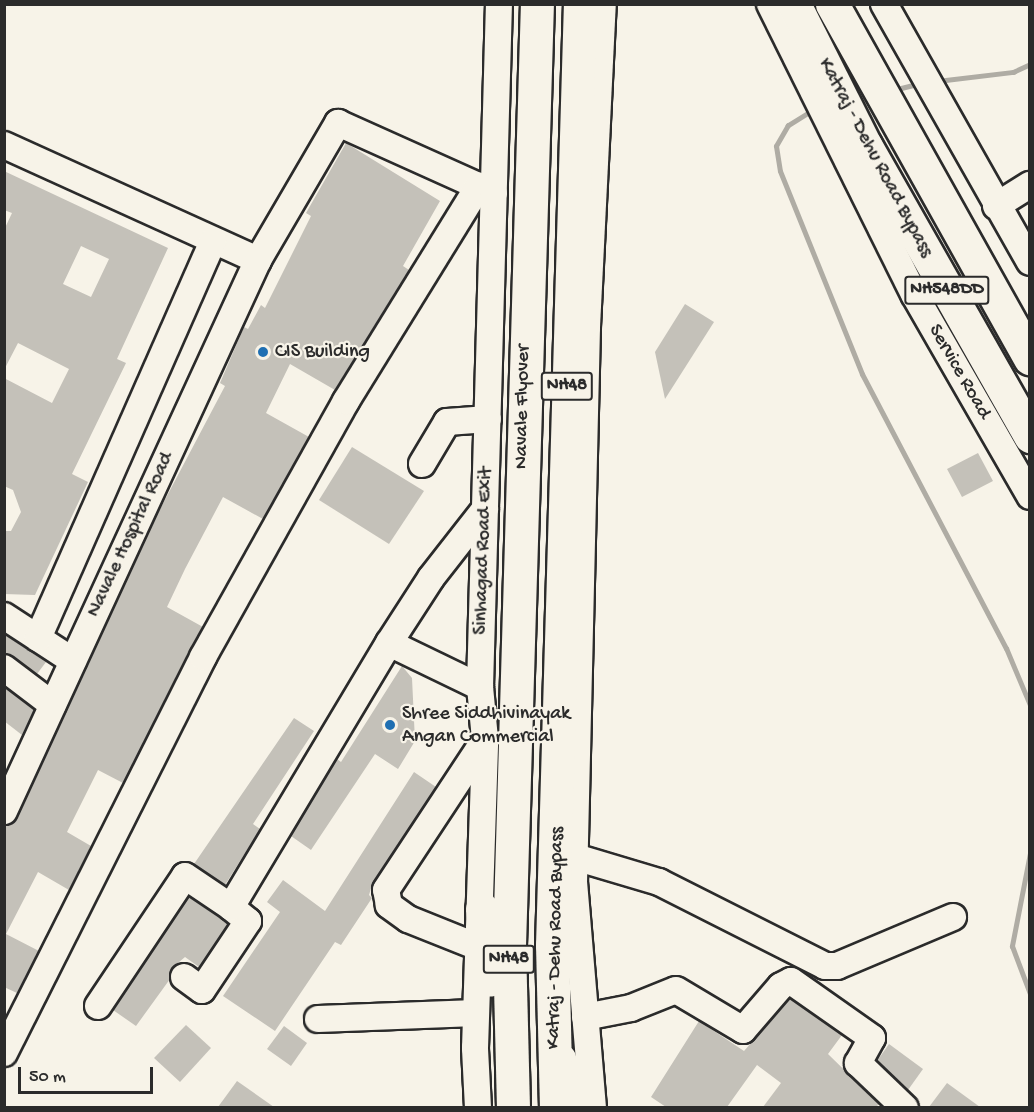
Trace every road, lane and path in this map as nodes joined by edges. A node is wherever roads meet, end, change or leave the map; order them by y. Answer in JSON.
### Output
{"nodes":[{"id":1,"x":499,"y":4,"type":"edge"},
{"id":2,"x":537,"y":4,"type":"edge"},
{"id":3,"x":580,"y":4,"type":"edge"},
{"id":4,"x":603,"y":4,"type":"edge"},
{"id":5,"x":840,"y":7,"type":"edge"},
{"id":6,"x":887,"y":9,"type":"edge"},
{"id":7,"x":785,"y":10,"type":"edge"},
{"id":8,"x":4,"y":145,"type":"edge"},
{"id":9,"x":856,"y":151,"type":"junction"},
{"id":10,"x":1029,"y":185,"type":"edge"},
{"id":11,"x":487,"y":190,"type":"junction"},
{"id":12,"x":996,"y":206,"type":"junction"},
{"id":13,"x":213,"y":241,"type":"junction"},
{"id":14,"x":1028,"y":256,"type":"edge"},
{"id":15,"x":258,"y":260,"type":"junction"},
{"id":16,"x":1029,"y":359,"type":"edge"},
{"id":17,"x":488,"y":419,"type":"junction"},
{"id":18,"x":1029,"y":436,"type":"edge"},
{"id":19,"x":422,"y":464,"type":"dead end"},
{"id":20,"x":1029,"y":496,"type":"edge"},
{"id":21,"x":485,"y":509,"type":"junction"},
{"id":22,"x":4,"y":616,"type":"edge"},
{"id":23,"x":38,"y":638,"type":"junction"},
{"id":24,"x":389,"y":643,"type":"junction"},
{"id":25,"x":73,"y":661,"type":"junction"},
{"id":26,"x":4,"y":668,"type":"edge"},
{"id":27,"x":480,"y":687,"type":"junction"},
{"id":28,"x":53,"y":705,"type":"junction"},
{"id":29,"x":485,"y":739,"type":"junction"},
{"id":30,"x":11,"y":779,"type":"edge"},
{"id":31,"x":4,"y":811,"type":"edge"},
{"id":32,"x":575,"y":857,"type":"junction"},
{"id":33,"x":231,"y":907,"type":"junction"},
{"id":34,"x":482,"y":909,"type":"junction"},
{"id":35,"x":953,"y":917,"type":"dead end"},
{"id":36,"x":478,"y":947,"type":"junction"},
{"id":37,"x":184,"y":977,"type":"dead end"},
{"id":38,"x":98,"y":1006,"type":"dead end"},
{"id":39,"x":476,"y":1013,"type":"junction"},
{"id":40,"x":569,"y":1018,"type":"junction"},
{"id":41,"x":318,"y":1019,"type":"dead end"},
{"id":42,"x":4,"y":1053,"type":"edge"},
{"id":43,"x":478,"y":1107,"type":"edge"},
{"id":44,"x":499,"y":1107,"type":"edge"},
{"id":45,"x":513,"y":1107,"type":"edge"},
{"id":46,"x":556,"y":1107,"type":"edge"},
{"id":47,"x":575,"y":1107,"type":"edge"},
{"id":48,"x":593,"y":1107,"type":"edge"},
{"id":49,"x":905,"y":1107,"type":"edge"}],
"edges":[{"from":1,"to":11,"type":"street","name":"Sinhagad Road Exit"},
{"from":2,"to":45,"type":"highway","name":"Navale Flyover","number":"NH48"},
{"from":3,"to":40,"type":"highway","name":"Katraj - Dehu Road Bypass","number":"NH48"},
{"from":4,"to":32,"type":"street"},
{"from":5,"to":16,"type":"highway","name":"Katraj - Dehu Road Bypass","number":"NH548DD"},
{"from":6,"to":12,"type":"street"},
{"from":7,"to":9,"type":"highway","name":"Katraj - Dehu Road Bypass","number":"NH548DD"},
{"from":8,"to":13,"type":"street"},
{"from":9,"to":18,"type":"highway","name":"Katraj - Dehu Road Bypass","number":"NH548DD"},
{"from":9,"to":20,"type":"street","name":"Service Road"},
{"from":10,"to":12,"type":"street"},
{"from":11,"to":15,"type":"street","name":"Navale Hospital Road"},
{"from":11,"to":17,"type":"street","name":"Sinhagad Road Exit"},
{"from":11,"to":42,"type":"street"},
{"from":12,"to":14,"type":"street"},
{"from":13,"to":15,"type":"street"},
{"from":13,"to":23,"type":"street"},
{"from":15,"to":25,"type":"street","name":"Navale Hospital Road"},
{"from":17,"to":19,"type":"street"},
{"from":17,"to":21,"type":"street","name":"Sinhagad Road Exit"},
{"from":21,"to":24,"type":"street"},
{"from":21,"to":27,"type":"street","name":"Sinhagad Road Exit"},
{"from":22,"to":23,"type":"street"},
{"from":23,"to":25,"type":"street"},
{"from":24,"to":27,"type":"street"},
{"from":24,"to":33,"type":"street"},
{"from":25,"to":28,"type":"street","name":"Navale Hospital Road"},
{"from":26,"to":28,"type":"street"},
{"from":27,"to":29,"type":"street","name":"Sinhagad Road Exit"},
{"from":28,"to":30,"type":"street","name":"Navale Hospital Road"},
{"from":29,"to":34,"type":"street","name":"Sinhagad Road Exit"},
{"from":29,"to":36,"type":"street"},
{"from":30,"to":31,"type":"street","name":"Navale Hospital Road"},
{"from":32,"to":35,"type":"street"},
{"from":32,"to":40,"type":"street"},
{"from":33,"to":37,"type":"street"},
{"from":33,"to":38,"type":"street"},
{"from":34,"to":36,"type":"street","name":"Sinhagad Road Exit"},
{"from":34,"to":44,"type":"highway"},
{"from":36,"to":39,"type":"street","name":"Sinhagad Road Exit"},
{"from":39,"to":41,"type":"street"},
{"from":39,"to":43,"type":"street","name":"Sinhagad Road Exit"},
{"from":40,"to":46,"type":"highway","name":"Katraj - Dehu Road Bypass","number":"NH48"},
{"from":40,"to":47,"type":"street"},
{"from":40,"to":48,"type":"street"},
{"from":40,"to":49,"type":"street"}]}
